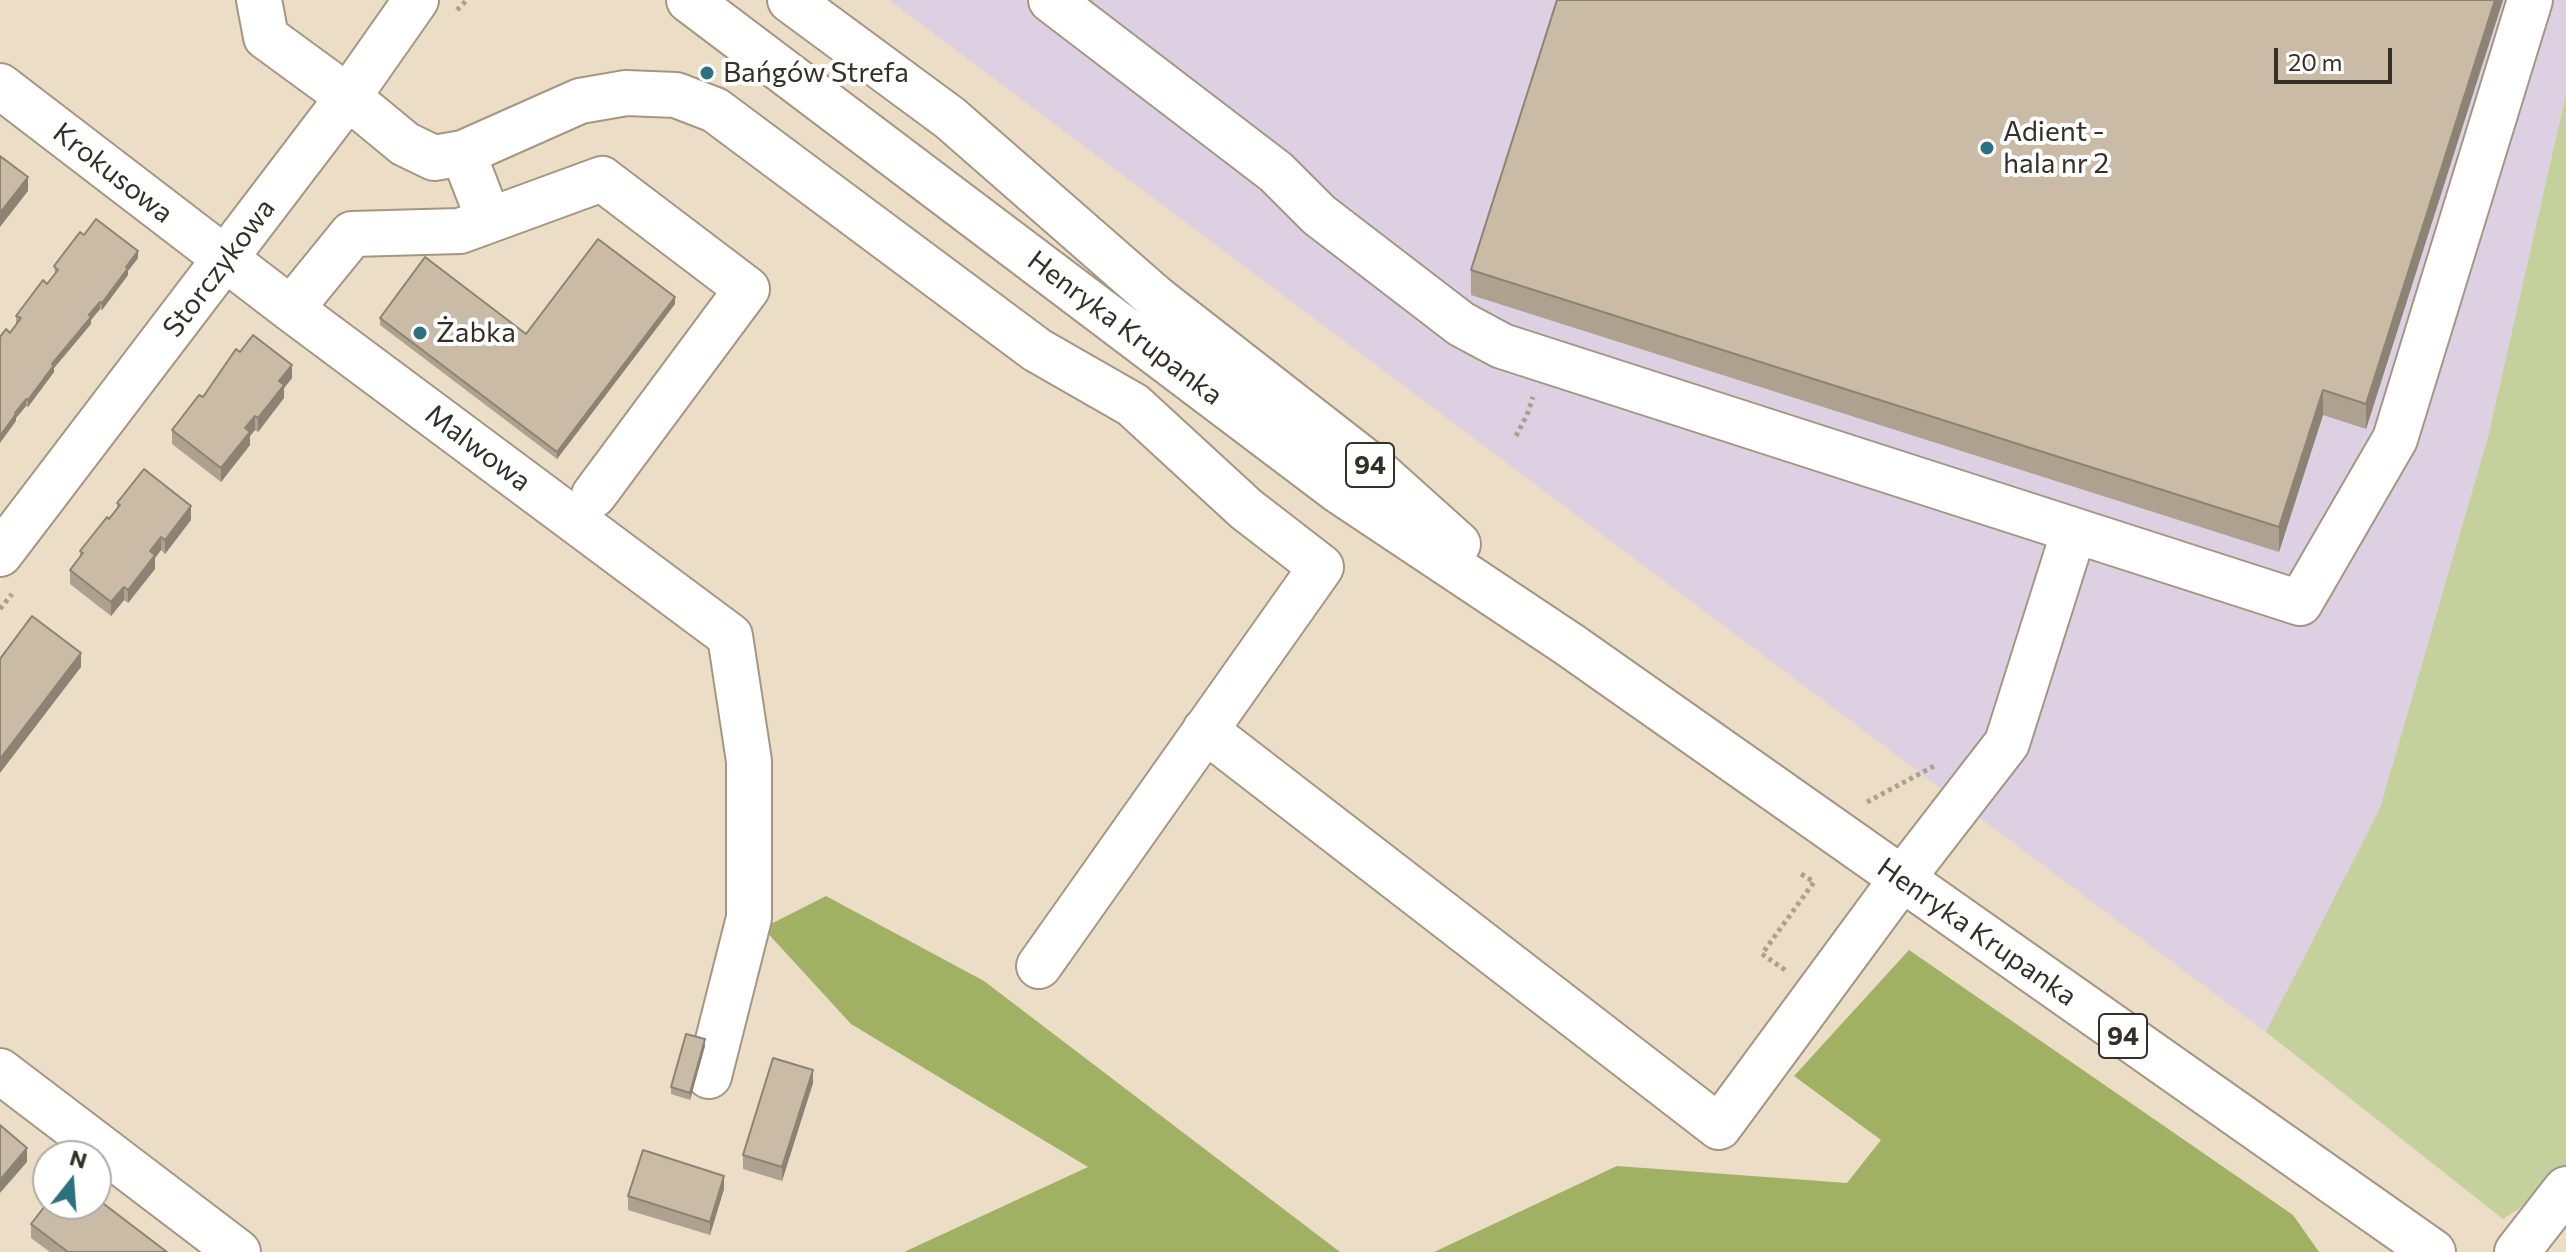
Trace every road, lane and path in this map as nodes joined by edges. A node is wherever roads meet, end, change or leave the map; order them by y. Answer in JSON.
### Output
{"nodes":[{"id":1,"x":259,"y":0,"type":"edge"},
{"id":2,"x":467,"y":0,"type":"edge"},
{"id":3,"x":689,"y":0,"type":"edge"},
{"id":4,"x":790,"y":0,"type":"edge"},
{"id":5,"x":1051,"y":0,"type":"edge"},
{"id":6,"x":2530,"y":0,"type":"edge"},
{"id":7,"x":432,"y":10,"type":"edge"},
{"id":8,"x":0,"y":86,"type":"edge"},
{"id":9,"x":348,"y":97,"type":"junction"},
{"id":10,"x":463,"y":153,"type":"junction"},
{"id":11,"x":489,"y":220,"type":"junction"},
{"id":12,"x":226,"y":259,"type":"junction"},
{"id":13,"x":291,"y":309,"type":"junction"},
{"id":14,"x":594,"y":495,"type":"dead end"},
{"id":15,"x":2074,"y":531,"type":"junction"},
{"id":16,"x":5,"y":535,"type":"edge"},
{"id":17,"x":1570,"y":645,"type":"junction"},
{"id":18,"x":1205,"y":730,"type":"junction"},
{"id":19,"x":1940,"y":762,"type":"dead end"},
{"id":20,"x":1858,"y":807,"type":"dead end"},
{"id":21,"x":1798,"y":872,"type":"dead end"},
{"id":22,"x":1901,"y":880,"type":"junction"},
{"id":23,"x":1039,"y":966,"type":"dead end"},
{"id":24,"x":1817,"y":993,"type":"junction"},
{"id":25,"x":0,"y":1071,"type":"edge"},
{"id":26,"x":709,"y":1076,"type":"dead end"},
{"id":27,"x":2566,"y":1189,"type":"edge"},
{"id":28,"x":238,"y":1252,"type":"edge"},
{"id":29,"x":2433,"y":1252,"type":"edge"},
{"id":30,"x":2517,"y":1252,"type":"edge"}],
"edges":[{"from":1,"to":9,"type":"main road"},
{"from":2,"to":7,"type":"path"},
{"from":3,"to":17,"type":"main road","name":"Henryka Krupanka","number":"94"},
{"from":4,"to":17,"type":"main road","name":"Henryka Krupanka","number":"94"},
{"from":5,"to":15,"type":"main road"},
{"from":6,"to":15,"type":"main road"},
{"from":7,"to":9,"type":"main road","name":"Storczykowa"},
{"from":8,"to":12,"type":"main road","name":"Krokusowa"},
{"from":9,"to":10,"type":"main road"},
{"from":9,"to":12,"type":"main road","name":"Storczykowa"},
{"from":10,"to":11,"type":"main road"},
{"from":10,"to":18,"type":"main road"},
{"from":11,"to":13,"type":"main road"},
{"from":11,"to":14,"type":"main road"},
{"from":12,"to":13,"type":"main road","name":"Malwowa"},
{"from":12,"to":16,"type":"main road","name":"Storczykowa"},
{"from":13,"to":26,"type":"main road","name":"Malwowa"},
{"from":15,"to":22,"type":"main road"},
{"from":17,"to":22,"type":"main road","name":"Henryka Krupanka","number":"94"},
{"from":18,"to":23,"type":"main road"},
{"from":18,"to":24,"type":"main road"},
{"from":19,"to":20,"type":"path"},
{"from":21,"to":24,"type":"path"},
{"from":22,"to":24,"type":"main road"},
{"from":22,"to":29,"type":"main road","name":"Henryka Krupanka","number":"94"},
{"from":25,"to":28,"type":"main road"},
{"from":27,"to":30,"type":"main road"}]}
